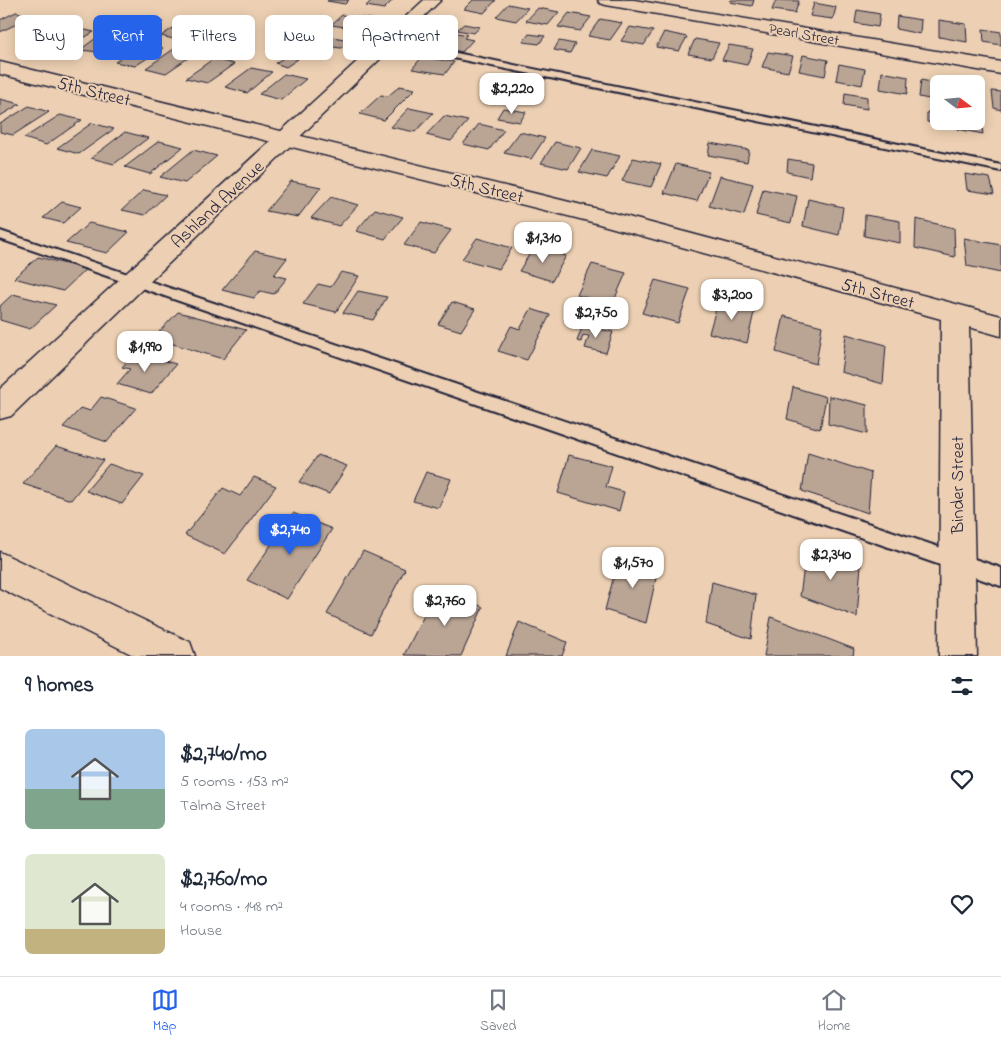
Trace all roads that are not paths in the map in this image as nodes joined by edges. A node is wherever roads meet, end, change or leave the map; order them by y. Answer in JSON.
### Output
{"nodes":[{"id":1,"x":433,"y":0,"type":"edge"},
{"id":2,"x":606,"y":0,"type":"edge"},
{"id":3,"x":417,"y":15,"type":"edge"},
{"id":4,"x":458,"y":56,"type":"edge"},
{"id":5,"x":369,"y":60,"type":"edge"},
{"id":6,"x":0,"y":68,"type":"edge"},
{"id":7,"x":1001,"y":68,"type":"edge"},
{"id":8,"x":287,"y":138,"type":"junction"},
{"id":9,"x":1001,"y":168,"type":"edge"},
{"id":10,"x":0,"y":234,"type":"edge"},
{"id":11,"x":135,"y":280,"type":"junction"},
{"id":12,"x":955,"y":314,"type":"junction"},
{"id":13,"x":1001,"y":326,"type":"edge"},
{"id":14,"x":0,"y":407,"type":"edge"},
{"id":15,"x":957,"y":562,"type":"junction"},
{"id":16,"x":0,"y":568,"type":"edge"},
{"id":17,"x":1001,"y":577,"type":"edge"},
{"id":18,"x":176,"y":656,"type":"edge"},
{"id":19,"x":958,"y":656,"type":"edge"}],
"edges":[{"from":1,"to":3,"type":"street","name":"Ashland Avenue"},
{"from":2,"to":7,"type":"street","name":"Pearl Street"},
{"from":4,"to":9,"type":"lane"},
{"from":5,"to":8,"type":"street","name":"Ashland Avenue"},
{"from":6,"to":8,"type":"street","name":"5th Street"},
{"from":8,"to":11,"type":"street","name":"Ashland Avenue"},
{"from":8,"to":12,"type":"street","name":"5th Street"},
{"from":10,"to":11,"type":"lane"},
{"from":11,"to":14,"type":"street","name":"Ashland Avenue"},
{"from":11,"to":15,"type":"lane"},
{"from":12,"to":13,"type":"street","name":"5th Street"},
{"from":12,"to":15,"type":"street","name":"Binder Street"},
{"from":15,"to":17,"type":"lane"},
{"from":15,"to":19,"type":"street","name":"Binder Street"},
{"from":16,"to":18,"type":"street"}]}
